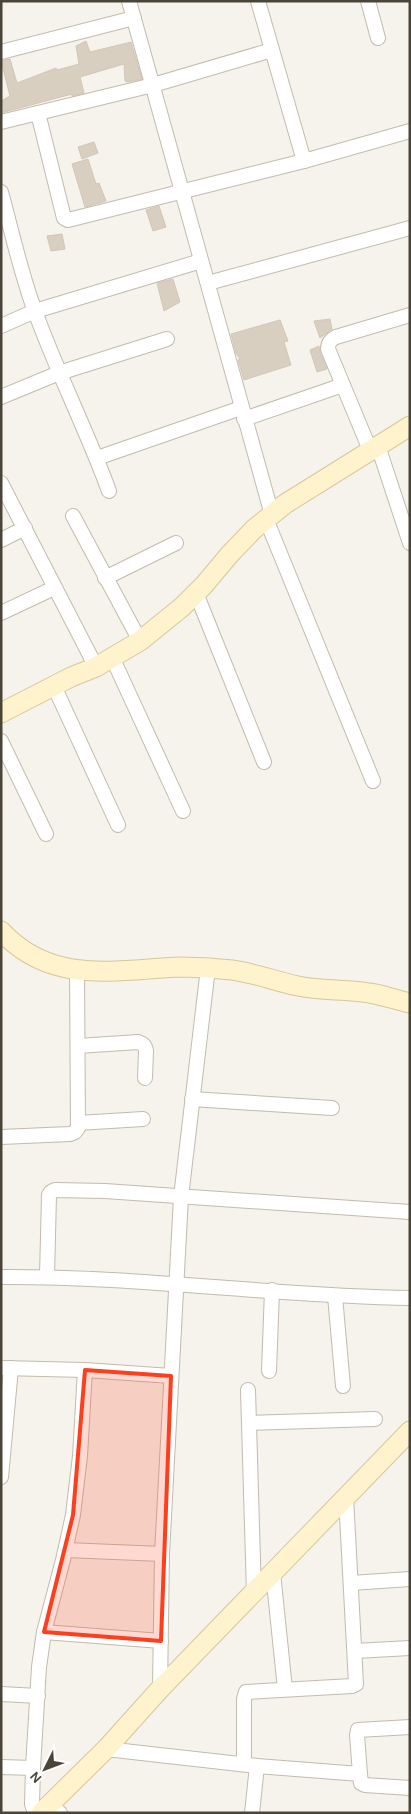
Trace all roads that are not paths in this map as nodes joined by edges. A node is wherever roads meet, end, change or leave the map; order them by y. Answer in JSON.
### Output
{"nodes":[{"id":1,"x":129,"y":1,"type":"edge"},
{"id":2,"x":258,"y":1,"type":"edge"},
{"id":3,"x":368,"y":1,"type":"edge"},
{"id":4,"x":134,"y":18,"type":"junction"},
{"id":5,"x":378,"y":38,"type":"dead end"},
{"id":6,"x":272,"y":50,"type":"junction"},
{"id":7,"x":1,"y":52,"type":"edge"},
{"id":8,"x":153,"y":84,"type":"junction"},
{"id":9,"x":38,"y":113,"type":"junction"},
{"id":10,"x":1,"y":122,"type":"edge"},
{"id":11,"x":410,"y":131,"type":"edge"},
{"id":12,"x":304,"y":161,"type":"junction"},
{"id":13,"x":182,"y":191,"type":"junction"},
{"id":14,"x":1,"y":192,"type":"edge"},
{"id":15,"x":410,"y":228,"type":"edge"},
{"id":16,"x":202,"y":261,"type":"junction"},
{"id":17,"x":208,"y":283,"type":"junction"},
{"id":18,"x":35,"y":311,"type":"junction"},
{"id":19,"x":410,"y":315,"type":"edge"},
{"id":20,"x":1,"y":326,"type":"edge"},
{"id":21,"x":167,"y":339,"type":"dead end"},
{"id":22,"x":59,"y":373,"type":"junction"},
{"id":23,"x":343,"y":385,"type":"junction"},
{"id":24,"x":1,"y":397,"type":"edge"},
{"id":25,"x":243,"y":413,"type":"junction"},
{"id":26,"x":410,"y":426,"type":"edge"},
{"id":27,"x":374,"y":448,"type":"junction"},
{"id":28,"x":97,"y":458,"type":"junction"},
{"id":29,"x":1,"y":483,"type":"edge"},
{"id":30,"x":109,"y":491,"type":"dead end"},
{"id":31,"x":73,"y":516,"type":"dead end"},
{"id":32,"x":269,"y":517,"type":"junction"},
{"id":33,"x":25,"y":528,"type":"junction"},
{"id":34,"x":1,"y":540,"type":"edge"},
{"id":35,"x":410,"y":543,"type":"edge"},
{"id":36,"x":176,"y":544,"type":"dead end"},
{"id":37,"x":105,"y":578,"type":"junction"},
{"id":38,"x":54,"y":588,"type":"junction"},
{"id":39,"x":196,"y":594,"type":"junction"},
{"id":40,"x":1,"y":613,"type":"edge"},
{"id":41,"x":140,"y":641,"type":"junction"},
{"id":42,"x":112,"y":658,"type":"junction"},
{"id":43,"x":96,"y":667,"type":"junction"},
{"id":44,"x":54,"y":686,"type":"junction"},
{"id":45,"x":1,"y":713,"type":"edge"},
{"id":46,"x":1,"y":741,"type":"edge"},
{"id":47,"x":264,"y":762,"type":"dead end"},
{"id":48,"x":373,"y":781,"type":"dead end"},
{"id":49,"x":183,"y":811,"type":"dead end"},
{"id":50,"x":118,"y":825,"type":"dead end"},
{"id":51,"x":46,"y":834,"type":"dead end"},
{"id":52,"x":1,"y":931,"type":"edge"},
{"id":53,"x":208,"y":968,"type":"junction"},
{"id":54,"x":78,"y":971,"type":"junction"},
{"id":55,"x":410,"y":1003,"type":"edge"},
{"id":56,"x":78,"y":1046,"type":"junction"},
{"id":57,"x":145,"y":1078,"type":"dead end"},
{"id":58,"x":192,"y":1099,"type":"junction"},
{"id":59,"x":332,"y":1108,"type":"dead end"},
{"id":60,"x":143,"y":1119,"type":"dead end"},
{"id":61,"x":78,"y":1123,"type":"junction"},
{"id":62,"x":1,"y":1137,"type":"edge"},
{"id":63,"x":181,"y":1197,"type":"junction"},
{"id":64,"x":410,"y":1212,"type":"edge"},
{"id":65,"x":1,"y":1277,"type":"edge"},
{"id":66,"x":47,"y":1277,"type":"junction"},
{"id":67,"x":177,"y":1285,"type":"junction"},
{"id":68,"x":272,"y":1290,"type":"junction"},
{"id":69,"x":335,"y":1296,"type":"junction"},
{"id":70,"x":410,"y":1298,"type":"edge"},
{"id":71,"x":6,"y":1368,"type":"edge"},
{"id":72,"x":85,"y":1370,"type":"junction"},
{"id":73,"x":269,"y":1371,"type":"dead end"},
{"id":74,"x":171,"y":1376,"type":"junction"},
{"id":75,"x":343,"y":1386,"type":"dead end"},
{"id":76,"x":248,"y":1390,"type":"dead end"},
{"id":77,"x":375,"y":1419,"type":"dead end"},
{"id":78,"x":249,"y":1423,"type":"junction"},
{"id":79,"x":410,"y":1430,"type":"edge"},
{"id":80,"x":1,"y":1477,"type":"edge"},
{"id":81,"x":346,"y":1497,"type":"junction"},
{"id":82,"x":66,"y":1550,"type":"junction"},
{"id":83,"x":162,"y":1554,"type":"junction"},
{"id":84,"x":273,"y":1573,"type":"junction"},
{"id":85,"x":410,"y":1579,"type":"edge"},
{"id":86,"x":351,"y":1584,"type":"junction"},
{"id":87,"x":254,"y":1594,"type":"junction"},
{"id":88,"x":44,"y":1632,"type":"junction"},
{"id":89,"x":161,"y":1641,"type":"junction"},
{"id":90,"x":410,"y":1648,"type":"edge"},
{"id":91,"x":355,"y":1651,"type":"junction"},
{"id":92,"x":160,"y":1689,"type":"junction"},
{"id":93,"x":285,"y":1689,"type":"junction"},
{"id":94,"x":1,"y":1694,"type":"edge"},
{"id":95,"x":38,"y":1696,"type":"junction"},
{"id":96,"x":410,"y":1727,"type":"edge"},
{"id":97,"x":106,"y":1749,"type":"junction"},
{"id":98,"x":250,"y":1765,"type":"junction"},
{"id":99,"x":1,"y":1767,"type":"edge"},
{"id":100,"x":33,"y":1768,"type":"junction"},
{"id":101,"x":360,"y":1774,"type":"junction"},
{"id":102,"x":410,"y":1788,"type":"edge"},
{"id":103,"x":47,"y":1811,"type":"edge"},
{"id":104,"x":252,"y":1813,"type":"edge"}],
"edges":[{"from":1,"to":4,"type":"street"},
{"from":2,"to":6,"type":"street"},
{"from":3,"to":5,"type":"street"},
{"from":4,"to":7,"type":"street"},
{"from":4,"to":8,"type":"street"},
{"from":6,"to":8,"type":"street"},
{"from":6,"to":12,"type":"street"},
{"from":8,"to":9,"type":"street"},
{"from":8,"to":13,"type":"street"},
{"from":9,"to":10,"type":"street"},
{"from":9,"to":13,"type":"street"},
{"from":11,"to":12,"type":"street"},
{"from":12,"to":13,"type":"street"},
{"from":13,"to":16,"type":"street"},
{"from":14,"to":18,"type":"street"},
{"from":15,"to":17,"type":"street"},
{"from":16,"to":17,"type":"street"},
{"from":16,"to":18,"type":"street"},
{"from":17,"to":25,"type":"street"},
{"from":18,"to":20,"type":"street"},
{"from":18,"to":22,"type":"street"},
{"from":19,"to":23,"type":"street"},
{"from":21,"to":22,"type":"street"},
{"from":22,"to":24,"type":"street"},
{"from":22,"to":28,"type":"street"},
{"from":23,"to":25,"type":"street"},
{"from":23,"to":27,"type":"street"},
{"from":25,"to":28,"type":"street"},
{"from":25,"to":32,"type":"street"},
{"from":26,"to":27,"type":"street"},
{"from":27,"to":32,"type":"street"},
{"from":27,"to":35,"type":"street"},
{"from":28,"to":30,"type":"street"},
{"from":29,"to":33,"type":"street"},
{"from":31,"to":37,"type":"street"},
{"from":32,"to":39,"type":"street"},
{"from":32,"to":48,"type":"street"},
{"from":33,"to":34,"type":"street"},
{"from":33,"to":38,"type":"street"},
{"from":36,"to":37,"type":"street"},
{"from":37,"to":41,"type":"street"},
{"from":38,"to":40,"type":"street"},
{"from":38,"to":43,"type":"street"},
{"from":39,"to":41,"type":"street"},
{"from":39,"to":47,"type":"street"},
{"from":41,"to":42,"type":"street"},
{"from":42,"to":43,"type":"street"},
{"from":42,"to":49,"type":"street"},
{"from":43,"to":44,"type":"street"},
{"from":44,"to":45,"type":"street"},
{"from":44,"to":50,"type":"street"},
{"from":46,"to":51,"type":"street"},
{"from":52,"to":54,"type":"street"},
{"from":53,"to":54,"type":"street"},
{"from":53,"to":55,"type":"street"},
{"from":53,"to":58,"type":"street"},
{"from":54,"to":56,"type":"street"},
{"from":56,"to":57,"type":"street"},
{"from":56,"to":61,"type":"street"},
{"from":58,"to":59,"type":"street"},
{"from":58,"to":63,"type":"street"},
{"from":60,"to":61,"type":"street"},
{"from":61,"to":62,"type":"street"},
{"from":63,"to":64,"type":"street"},
{"from":63,"to":66,"type":"street"},
{"from":63,"to":67,"type":"street"},
{"from":65,"to":66,"type":"street"},
{"from":66,"to":67,"type":"street"},
{"from":67,"to":68,"type":"street"},
{"from":67,"to":74,"type":"street"},
{"from":68,"to":69,"type":"street"},
{"from":68,"to":73,"type":"street"},
{"from":69,"to":70,"type":"street"},
{"from":69,"to":75,"type":"street"},
{"from":71,"to":72,"type":"street"},
{"from":71,"to":80,"type":"street"},
{"from":72,"to":74,"type":"street"},
{"from":72,"to":82,"type":"street"},
{"from":74,"to":83,"type":"street"},
{"from":76,"to":78,"type":"street"},
{"from":77,"to":78,"type":"street"},
{"from":78,"to":87,"type":"street"},
{"from":79,"to":81,"type":"street"},
{"from":81,"to":84,"type":"street"},
{"from":81,"to":86,"type":"street"},
{"from":82,"to":83,"type":"street"},
{"from":82,"to":88,"type":"street"},
{"from":83,"to":89,"type":"street"},
{"from":84,"to":87,"type":"street"},
{"from":84,"to":93,"type":"street"},
{"from":85,"to":86,"type":"street"},
{"from":86,"to":91,"type":"street"},
{"from":87,"to":92,"type":"street"},
{"from":88,"to":89,"type":"street"},
{"from":88,"to":95,"type":"street"},
{"from":89,"to":92,"type":"street"},
{"from":90,"to":91,"type":"street"},
{"from":91,"to":93,"type":"street"},
{"from":92,"to":97,"type":"street"},
{"from":93,"to":98,"type":"street"},
{"from":94,"to":95,"type":"street"},
{"from":95,"to":100,"type":"street"},
{"from":96,"to":101,"type":"street"},
{"from":97,"to":98,"type":"street"},
{"from":97,"to":103,"type":"street"},
{"from":98,"to":101,"type":"street"},
{"from":98,"to":104,"type":"street"},
{"from":99,"to":100,"type":"street"},
{"from":100,"to":103,"type":"street"},
{"from":101,"to":102,"type":"street"}]}
